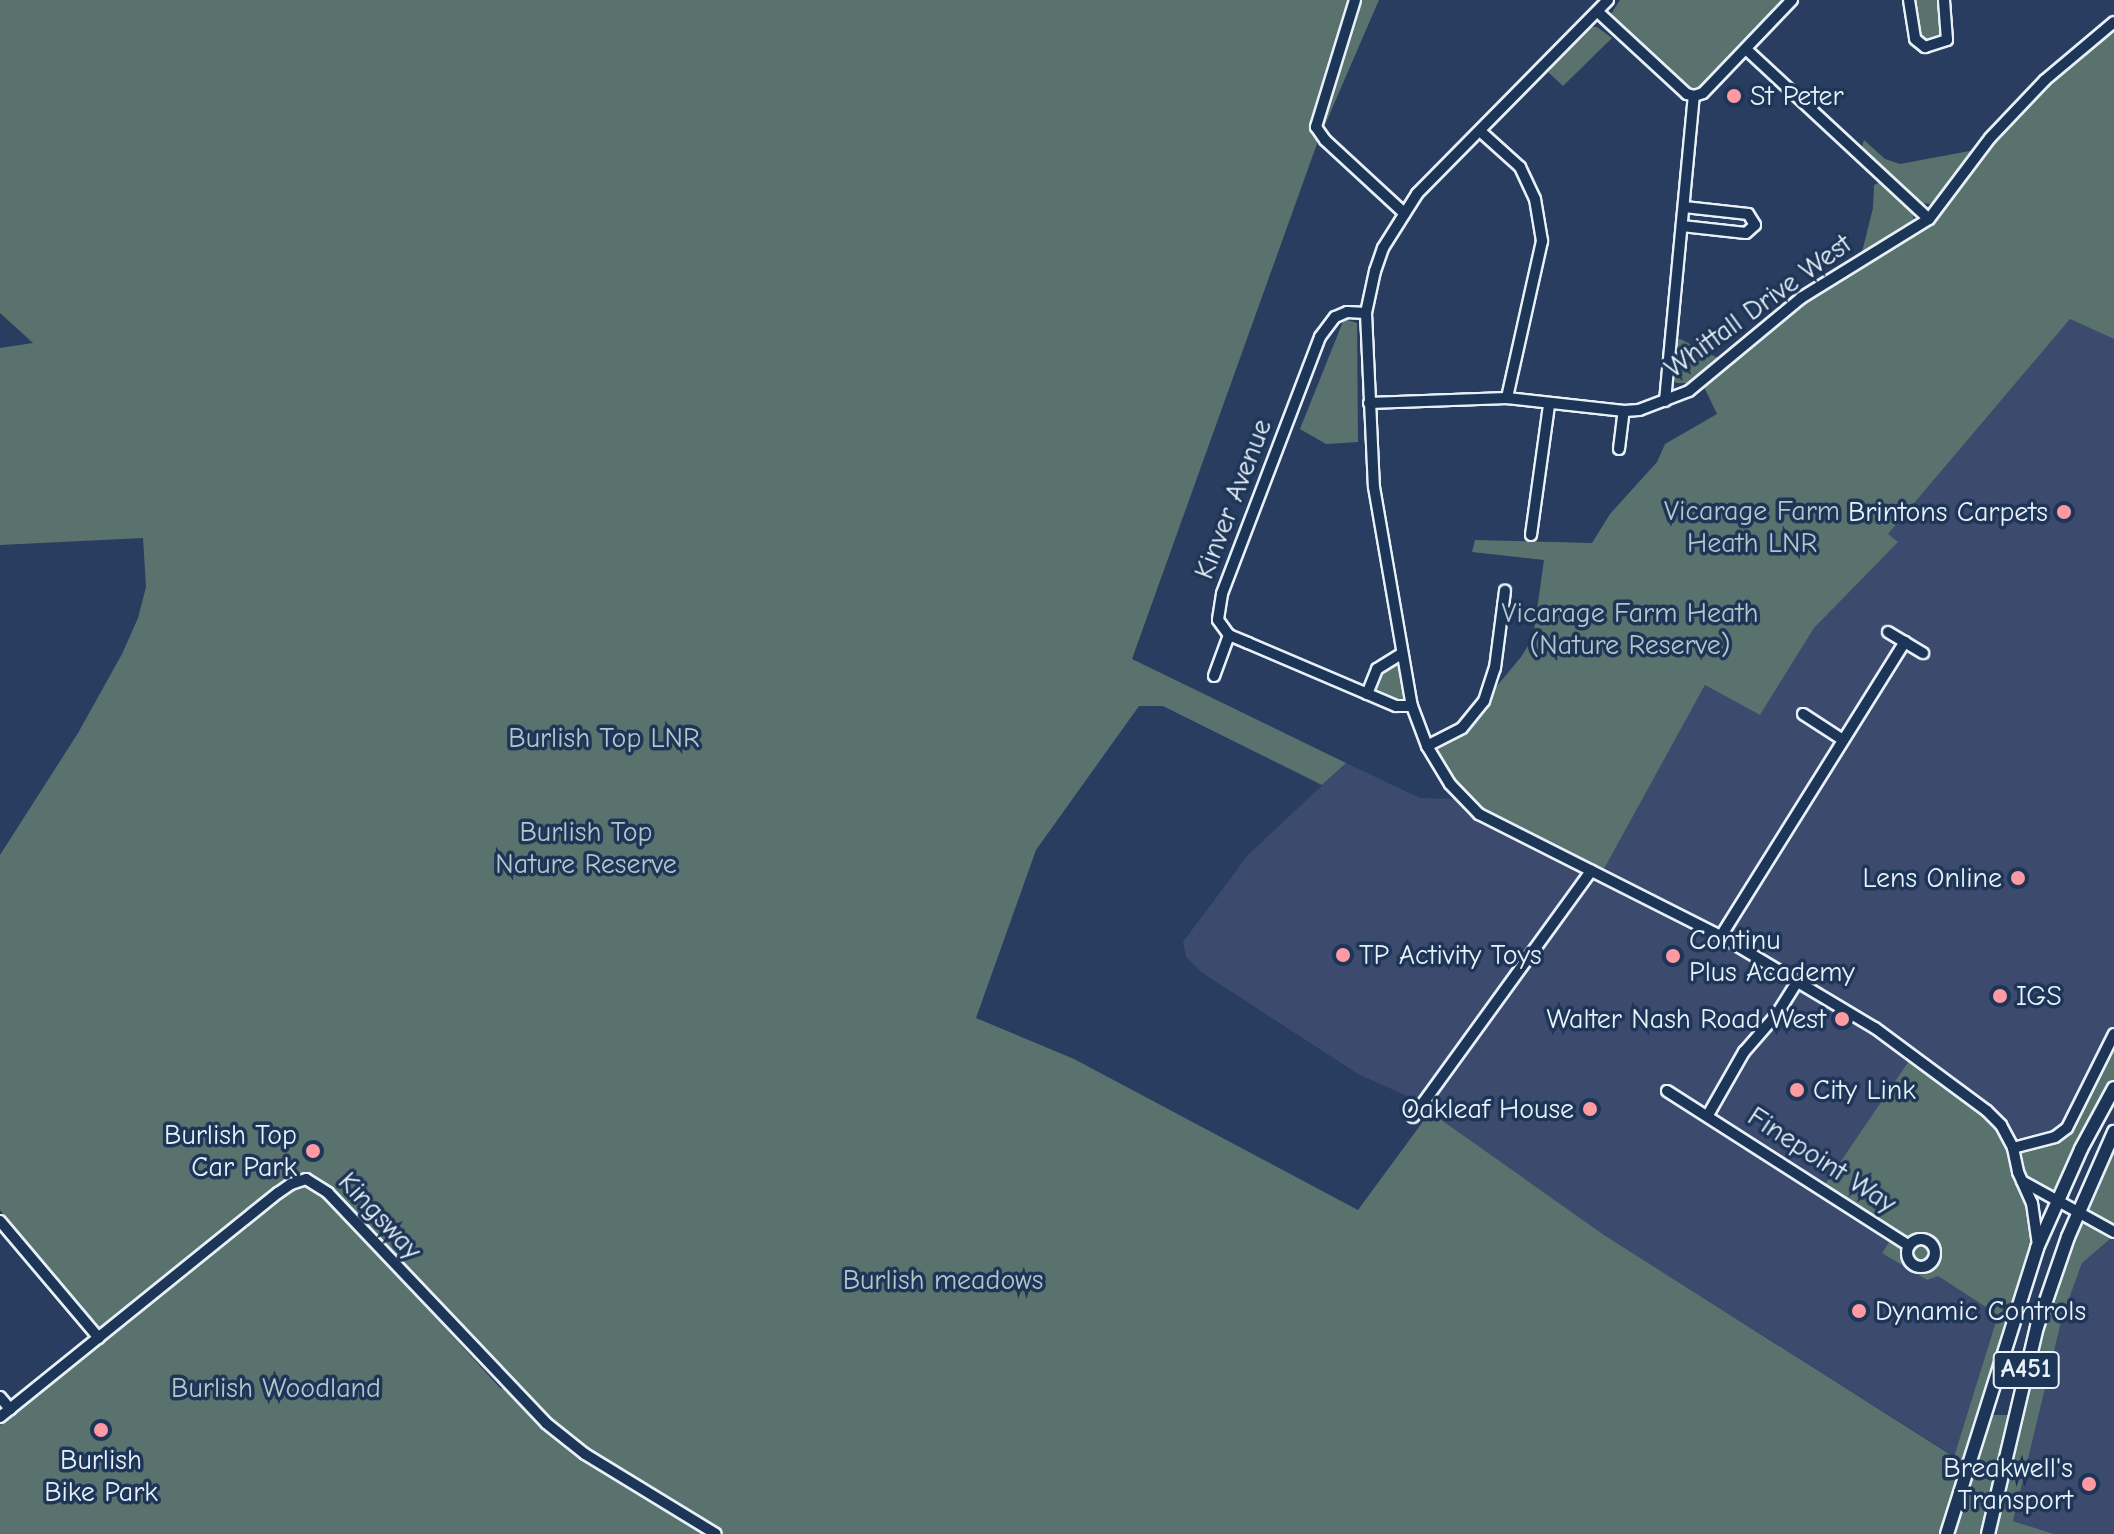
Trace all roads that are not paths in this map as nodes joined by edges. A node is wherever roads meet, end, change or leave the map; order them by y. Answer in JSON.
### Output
{"nodes":[{"id":1,"x":1355,"y":0,"type":"edge"},
{"id":2,"x":1608,"y":0,"type":"edge"},
{"id":3,"x":1792,"y":0,"type":"edge"},
{"id":4,"x":1909,"y":0,"type":"edge"},
{"id":5,"x":1944,"y":0,"type":"edge"},
{"id":6,"x":1598,"y":12,"type":"junction"},
{"id":7,"x":2114,"y":22,"type":"edge"},
{"id":8,"x":1747,"y":50,"type":"junction"},
{"id":9,"x":1694,"y":96,"type":"junction"},
{"id":10,"x":1480,"y":131,"type":"junction"},
{"id":11,"x":1684,"y":207,"type":"junction"},
{"id":12,"x":1404,"y":213,"type":"junction"},
{"id":13,"x":1929,"y":219,"type":"junction"},
{"id":14,"x":1682,"y":226,"type":"junction"},
{"id":15,"x":1366,"y":313,"type":"junction"},
{"id":16,"x":1507,"y":398,"type":"junction"},
{"id":17,"x":1665,"y":401,"type":"junction"},
{"id":18,"x":1369,"y":403,"type":"junction"},
{"id":19,"x":1549,"y":405,"type":"junction"},
{"id":20,"x":1624,"y":411,"type":"junction"},
{"id":21,"x":1619,"y":449,"type":"dead end"},
{"id":22,"x":1531,"y":535,"type":"dead end"},
{"id":23,"x":1505,"y":591,"type":"dead end"},
{"id":24,"x":1888,"y":632,"type":"dead end"},
{"id":25,"x":1229,"y":635,"type":"junction"},
{"id":26,"x":1905,"y":642,"type":"junction"},
{"id":27,"x":1923,"y":653,"type":"dead end"},
{"id":28,"x":1401,"y":654,"type":"junction"},
{"id":29,"x":1214,"y":676,"type":"dead end"},
{"id":30,"x":1367,"y":694,"type":"junction"},
{"id":31,"x":1412,"y":706,"type":"junction"},
{"id":32,"x":1803,"y":714,"type":"dead end"},
{"id":33,"x":1843,"y":740,"type":"junction"},
{"id":34,"x":1427,"y":746,"type":"junction"},
{"id":35,"x":1591,"y":871,"type":"junction"},
{"id":36,"x":1721,"y":936,"type":"junction"},
{"id":37,"x":1797,"y":982,"type":"junction"},
{"id":38,"x":2114,"y":1034,"type":"edge"},
{"id":39,"x":2114,"y":1088,"type":"edge"},
{"id":40,"x":1667,"y":1091,"type":"dead end"},
{"id":41,"x":1708,"y":1115,"type":"junction"},
{"id":42,"x":1413,"y":1117,"type":"dead end"},
{"id":43,"x":2114,"y":1132,"type":"edge"},
{"id":44,"x":2013,"y":1148,"type":"junction"},
{"id":45,"x":2022,"y":1181,"type":"junction"},
{"id":46,"x":2059,"y":1200,"type":"junction"},
{"id":47,"x":2079,"y":1211,"type":"junction"},
{"id":48,"x":0,"y":1221,"type":"edge"},
{"id":49,"x":2114,"y":1232,"type":"edge"},
{"id":50,"x":1909,"y":1246,"type":"dead end"},
{"id":51,"x":2037,"y":1248,"type":"junction"},
{"id":52,"x":99,"y":1338,"type":"junction"},
{"id":53,"x":0,"y":1397,"type":"edge"},
{"id":54,"x":10,"y":1409,"type":"junction"},
{"id":55,"x":0,"y":1417,"type":"edge"},
{"id":56,"x":716,"y":1534,"type":"edge"},
{"id":57,"x":1947,"y":1534,"type":"edge"},
{"id":58,"x":1988,"y":1534,"type":"edge"}],
"edges":[{"from":1,"to":12,"type":"street"},
{"from":2,"to":6,"type":"street"},
{"from":3,"to":8,"type":"street"},
{"from":4,"to":5,"type":"street"},
{"from":6,"to":9,"type":"street"},
{"from":6,"to":10,"type":"street"},
{"from":7,"to":13,"type":"street"},
{"from":8,"to":9,"type":"street"},
{"from":8,"to":13,"type":"street"},
{"from":9,"to":11,"type":"street"},
{"from":10,"to":12,"type":"street"},
{"from":10,"to":16,"type":"street"},
{"from":11,"to":14,"type":"street"},
{"from":11,"to":14,"type":"street"},
{"from":12,"to":15,"type":"street"},
{"from":13,"to":17,"type":"street","name":"Whittall Drive West"},
{"from":14,"to":17,"type":"street"},
{"from":15,"to":18,"type":"street"},
{"from":15,"to":25,"type":"street","name":"Kinver Avenue"},
{"from":16,"to":18,"type":"street","name":"Whittall Drive West"},
{"from":16,"to":19,"type":"street","name":"Whittall Drive West"},
{"from":17,"to":20,"type":"street","name":"Whittall Drive West"},
{"from":18,"to":28,"type":"street"},
{"from":19,"to":20,"type":"street","name":"Whittall Drive West"},
{"from":19,"to":22,"type":"street"},
{"from":20,"to":21,"type":"street"},
{"from":23,"to":34,"type":"street"},
{"from":24,"to":26,"type":"street"},
{"from":25,"to":29,"type":"street"},
{"from":25,"to":30,"type":"street"},
{"from":26,"to":27,"type":"street"},
{"from":26,"to":33,"type":"street"},
{"from":28,"to":30,"type":"street"},
{"from":28,"to":31,"type":"street"},
{"from":30,"to":31,"type":"street"},
{"from":31,"to":34,"type":"street"},
{"from":32,"to":33,"type":"street"},
{"from":33,"to":36,"type":"street"},
{"from":34,"to":35,"type":"street"},
{"from":35,"to":36,"type":"street"},
{"from":35,"to":42,"type":"street"},
{"from":36,"to":37,"type":"street"},
{"from":37,"to":41,"type":"street","name":"Finepoint Way"},
{"from":37,"to":44,"type":"street"},
{"from":38,"to":44,"type":"street"},
{"from":39,"to":46,"type":"main road","number":"A451"},
{"from":40,"to":41,"type":"street","name":"Finepoint Way"},
{"from":41,"to":50,"type":"street","name":"Finepoint Way"},
{"from":43,"to":47,"type":"main road","number":"A451"},
{"from":44,"to":45,"type":"street"},
{"from":45,"to":46,"type":"street"},
{"from":45,"to":51,"type":"street"},
{"from":46,"to":47,"type":"street"},
{"from":46,"to":51,"type":"main road","number":"A451"},
{"from":47,"to":49,"type":"street"},
{"from":47,"to":58,"type":"main road","number":"A451"},
{"from":48,"to":52,"type":"street"},
{"from":51,"to":57,"type":"main road","number":"A451"},
{"from":52,"to":54,"type":"street","name":"Kingsway"},
{"from":52,"to":56,"type":"street","name":"Kingsway"},
{"from":53,"to":54,"type":"street"},
{"from":54,"to":55,"type":"street","name":"Kingsway"}]}
